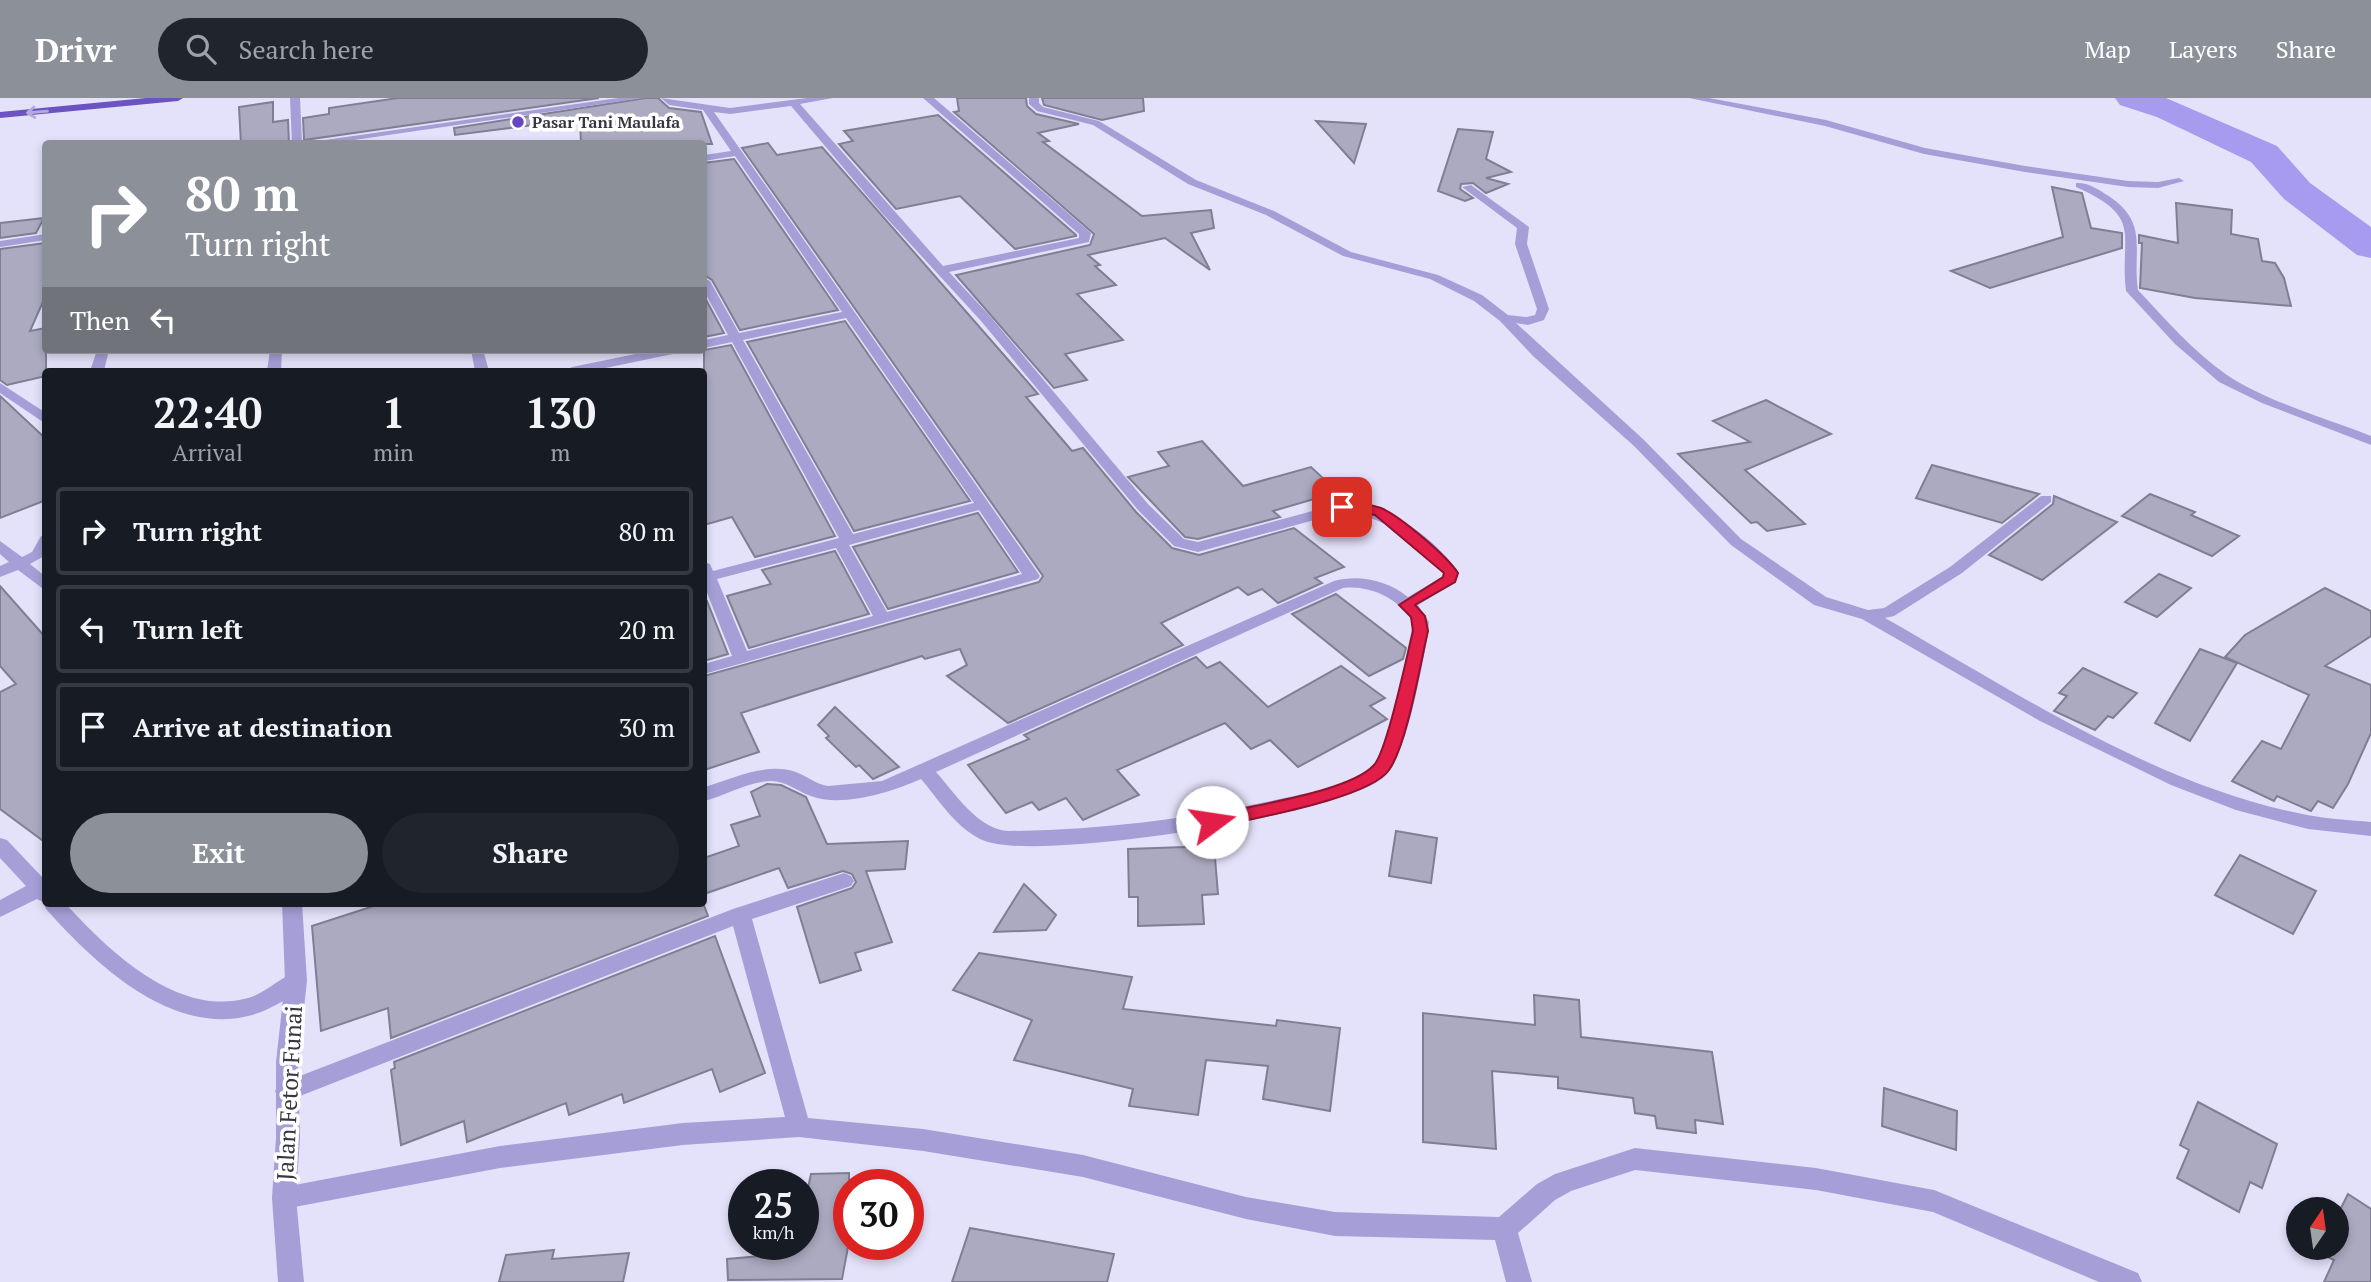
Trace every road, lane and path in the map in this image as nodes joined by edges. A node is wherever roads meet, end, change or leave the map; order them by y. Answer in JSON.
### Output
{"nodes":[{"id":1,"x":178,"y":98,"type":"edge"},
{"id":2,"x":295,"y":98,"type":"edge"},
{"id":3,"x":638,"y":98,"type":"edge"},
{"id":4,"x":666,"y":98,"type":"edge"},
{"id":5,"x":828,"y":98,"type":"edge"},
{"id":6,"x":928,"y":98,"type":"edge"},
{"id":7,"x":1034,"y":98,"type":"edge"},
{"id":8,"x":1694,"y":98,"type":"edge"},
{"id":9,"x":795,"y":104,"type":"junction"},
{"id":10,"x":707,"y":109,"type":"junction"},
{"id":11,"x":0,"y":115,"type":"edge"},
{"id":12,"x":299,"y":140,"type":"edge"},
{"id":13,"x":328,"y":140,"type":"edge"},
{"id":14,"x":736,"y":153,"type":"junction"},
{"id":15,"x":707,"y":158,"type":"edge"},
{"id":16,"x":2054,"y":173,"type":"junction"},
{"id":17,"x":2179,"y":181,"type":"dead end"},
{"id":18,"x":1466,"y":187,"type":"dead end"},
{"id":19,"x":42,"y":238,"type":"edge"},
{"id":20,"x":0,"y":244,"type":"edge"},
{"id":21,"x":941,"y":271,"type":"junction"},
{"id":22,"x":707,"y":286,"type":"edge"},
{"id":23,"x":848,"y":314,"type":"junction"},
{"id":24,"x":1504,"y":318,"type":"junction"},
{"id":25,"x":735,"y":337,"type":"junction"},
{"id":26,"x":707,"y":343,"type":"edge"},
{"id":27,"x":653,"y":354,"type":"edge"},
{"id":28,"x":618,"y":361,"type":"edge"},
{"id":29,"x":586,"y":368,"type":"edge"},
{"id":30,"x":0,"y":387,"type":"edge"},
{"id":31,"x":42,"y":417,"type":"edge"},
{"id":32,"x":2371,"y":441,"type":"edge"},
{"id":33,"x":2046,"y":499,"type":"dead end"},
{"id":34,"x":982,"y":505,"type":"junction"},
{"id":35,"x":844,"y":541,"type":"junction"},
{"id":36,"x":0,"y":546,"type":"edge"},
{"id":37,"x":42,"y":547,"type":"edge"},
{"id":38,"x":19,"y":563,"type":"junction"},
{"id":39,"x":0,"y":572,"type":"edge"},
{"id":40,"x":707,"y":574,"type":"edge"},
{"id":41,"x":707,"y":579,"type":"edge"},
{"id":42,"x":42,"y":583,"type":"edge"},
{"id":43,"x":1406,"y":605,"type":"junction"},
{"id":44,"x":1868,"y":615,"type":"junction"},
{"id":45,"x":882,"y":618,"type":"junction"},
{"id":46,"x":741,"y":658,"type":"junction"},
{"id":47,"x":707,"y":668,"type":"edge"},
{"id":48,"x":923,"y":769,"type":"junction"},
{"id":49,"x":707,"y":793,"type":"edge"},
{"id":50,"x":2371,"y":829,"type":"edge"},
{"id":51,"x":0,"y":845,"type":"edge"},
{"id":52,"x":844,"y":881,"type":"dead end"},
{"id":53,"x":42,"y":889,"type":"edge"},
{"id":54,"x":42,"y":894,"type":"edge"},
{"id":55,"x":58,"y":907,"type":"edge"},
{"id":56,"x":292,"y":907,"type":"edge"},
{"id":57,"x":0,"y":909,"type":"edge"},
{"id":58,"x":740,"y":915,"type":"junction"},
{"id":59,"x":296,"y":981,"type":"junction"},
{"id":60,"x":288,"y":1091,"type":"junction"},
{"id":61,"x":799,"y":1127,"type":"junction"},
{"id":62,"x":284,"y":1198,"type":"junction"},
{"id":63,"x":1504,"y":1229,"type":"junction"},
{"id":64,"x":291,"y":1282,"type":"edge"},
{"id":65,"x":1519,"y":1282,"type":"edge"},
{"id":66,"x":2129,"y":1282,"type":"edge"}],
"edges":[{"from":1,"to":11,"type":"highway","one_way":true},
{"from":2,"to":12,"type":"street"},
{"from":3,"to":13,"type":"street"},
{"from":4,"to":10,"type":"street"},
{"from":5,"to":9,"type":"street"},
{"from":6,"to":21,"type":"street"},
{"from":7,"to":24,"type":"street"},
{"from":8,"to":16,"type":"street"},
{"from":9,"to":10,"type":"street"},
{"from":9,"to":21,"type":"street"},
{"from":10,"to":14,"type":"street"},
{"from":14,"to":15,"type":"street"},
{"from":14,"to":23,"type":"street"},
{"from":16,"to":17,"type":"street"},
{"from":16,"to":32,"type":"street"},
{"from":18,"to":24,"type":"street"},
{"from":19,"to":20,"type":"street"},
{"from":21,"to":43,"type":"street"},
{"from":22,"to":25,"type":"street"},
{"from":23,"to":25,"type":"street"},
{"from":23,"to":34,"type":"street"},
{"from":24,"to":44,"type":"street"},
{"from":25,"to":26,"type":"street"},
{"from":25,"to":35,"type":"street"},
{"from":27,"to":28,"type":"street"},
{"from":28,"to":29,"type":"street"},
{"from":30,"to":31,"type":"street"},
{"from":33,"to":44,"type":"street"},
{"from":34,"to":35,"type":"street"},
{"from":34,"to":45,"type":"street"},
{"from":35,"to":40,"type":"street"},
{"from":35,"to":45,"type":"street"},
{"from":36,"to":38,"type":"street"},
{"from":37,"to":38,"type":"street"},
{"from":38,"to":39,"type":"street"},
{"from":38,"to":42,"type":"street"},
{"from":41,"to":46,"type":"street"},
{"from":43,"to":48,"type":"street"},
{"from":43,"to":48,"type":"street"},
{"from":44,"to":50,"type":"street"},
{"from":45,"to":46,"type":"street"},
{"from":46,"to":47,"type":"street"},
{"from":48,"to":49,"type":"street"},
{"from":51,"to":53,"type":"street"},
{"from":52,"to":58,"type":"street"},
{"from":54,"to":57,"type":"street"},
{"from":55,"to":59,"type":"street"},
{"from":56,"to":59,"type":"street","name":"Jalan Fetor Funai"},
{"from":58,"to":60,"type":"street"},
{"from":58,"to":61,"type":"street"},
{"from":59,"to":60,"type":"street","name":"Jalan Fetor Funai"},
{"from":60,"to":62,"type":"street","name":"Jalan Fetor Funai"},
{"from":61,"to":62,"type":"street"},
{"from":61,"to":63,"type":"street"},
{"from":62,"to":64,"type":"street","name":"Jalan Fetor Funai"},
{"from":63,"to":65,"type":"street"},
{"from":63,"to":66,"type":"street"}]}
